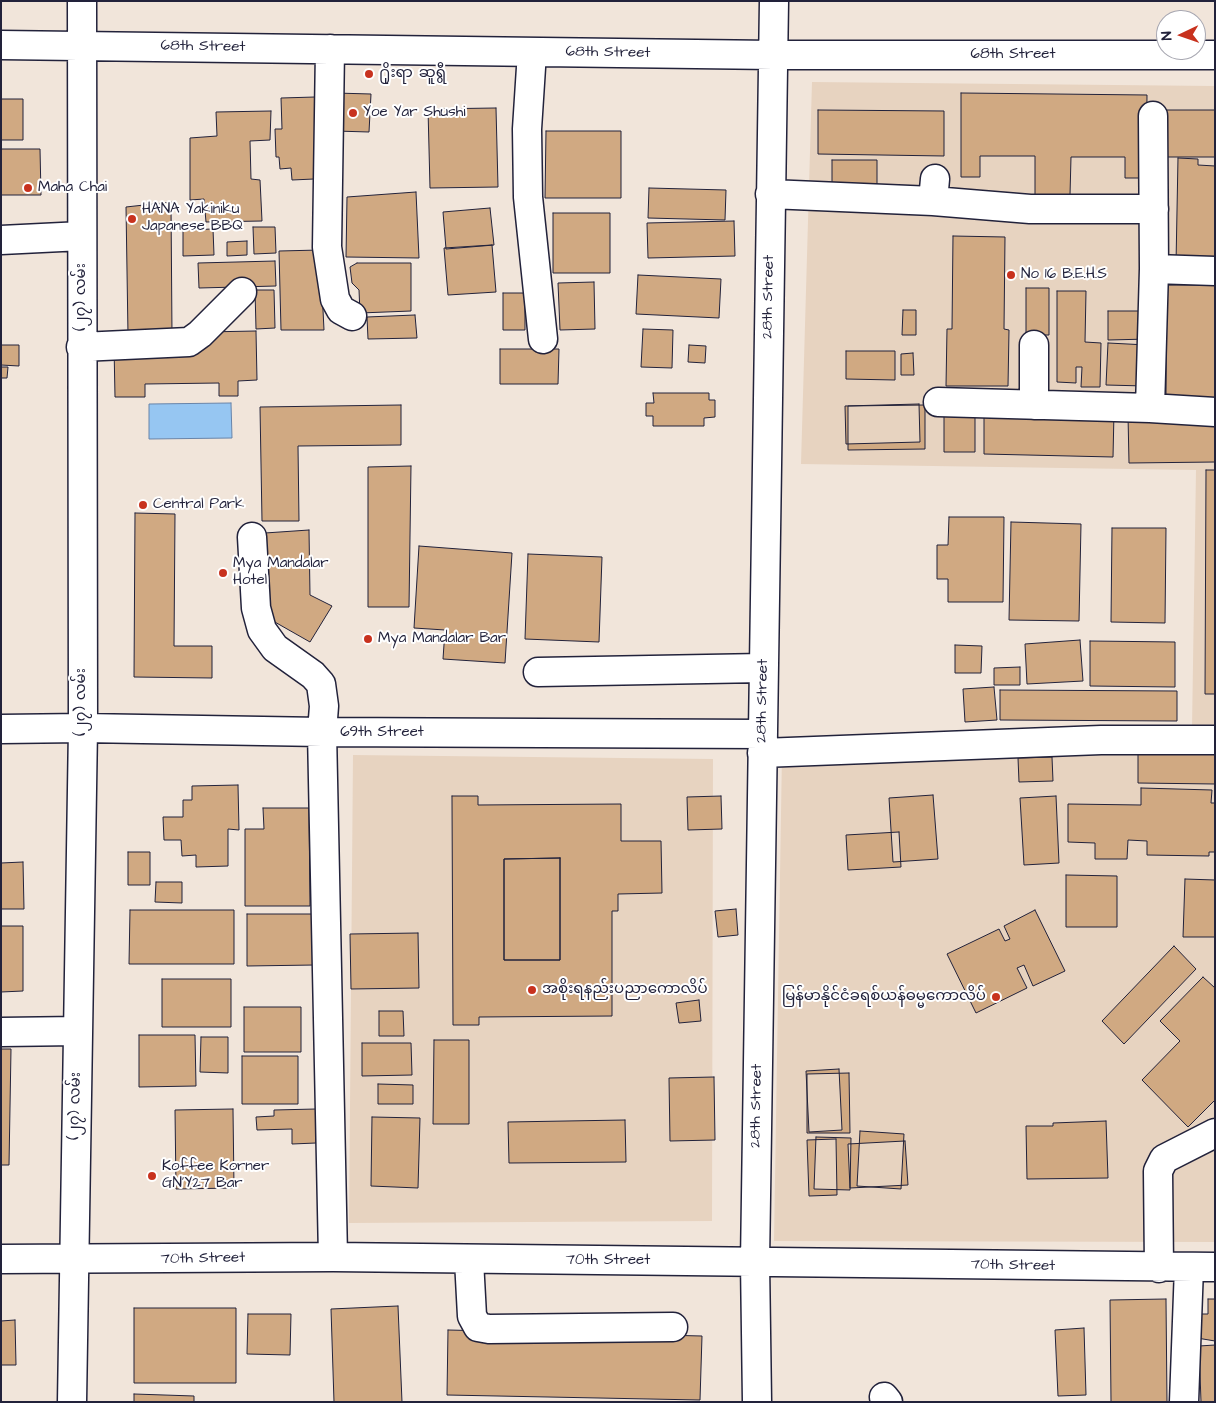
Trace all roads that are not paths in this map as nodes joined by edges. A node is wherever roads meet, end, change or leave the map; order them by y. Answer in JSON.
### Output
{"nodes":[{"id":1,"x":82,"y":1,"type":"edge"},
{"id":2,"x":774,"y":1,"type":"edge"},
{"id":3,"x":1,"y":45,"type":"edge"},
{"id":4,"x":82,"y":46,"type":"junction"},
{"id":5,"x":330,"y":49,"type":"junction"},
{"id":6,"x":532,"y":52,"type":"junction"},
{"id":7,"x":772,"y":55,"type":"junction"},
{"id":8,"x":1215,"y":55,"type":"edge"},
{"id":9,"x":1153,"y":116,"type":"dead end"},
{"id":10,"x":770,"y":194,"type":"junction"},
{"id":11,"x":1154,"y":209,"type":"junction"},
{"id":12,"x":82,"y":236,"type":"junction"},
{"id":13,"x":1,"y":240,"type":"edge"},
{"id":14,"x":1154,"y":269,"type":"junction"},
{"id":15,"x":1215,"y":271,"type":"edge"},
{"id":16,"x":242,"y":292,"type":"dead end"},
{"id":17,"x":352,"y":316,"type":"dead end"},
{"id":18,"x":542,"y":339,"type":"dead end"},
{"id":19,"x":1034,"y":345,"type":"dead end"},
{"id":20,"x":81,"y":347,"type":"junction"},
{"id":21,"x":938,"y":402,"type":"dead end"},
{"id":22,"x":1034,"y":405,"type":"junction"},
{"id":23,"x":1150,"y":408,"type":"junction"},
{"id":24,"x":1215,"y":412,"type":"edge"},
{"id":25,"x":252,"y":537,"type":"dead end"},
{"id":26,"x":763,"y":668,"type":"junction"},
{"id":27,"x":538,"y":672,"type":"dead end"},
{"id":28,"x":82,"y":728,"type":"junction"},
{"id":29,"x":1,"y":730,"type":"edge"},
{"id":30,"x":322,"y":732,"type":"junction"},
{"id":31,"x":1215,"y":740,"type":"edge"},
{"id":32,"x":763,"y":744,"type":"junction"},
{"id":33,"x":1,"y":1032,"type":"edge"},
{"id":34,"x":78,"y":1032,"type":"junction"},
{"id":35,"x":1215,"y":1133,"type":"edge"},
{"id":36,"x":333,"y":1257,"type":"junction"},
{"id":37,"x":1,"y":1259,"type":"edge"},
{"id":38,"x":74,"y":1260,"type":"junction"},
{"id":39,"x":469,"y":1260,"type":"junction"},
{"id":40,"x":755,"y":1262,"type":"junction"},
{"id":41,"x":1202,"y":1267,"type":"edge"},
{"id":42,"x":1159,"y":1268,"type":"junction"},
{"id":43,"x":673,"y":1327,"type":"dead end"},
{"id":44,"x":72,"y":1402,"type":"edge"},
{"id":45,"x":757,"y":1402,"type":"edge"},
{"id":46,"x":1184,"y":1402,"type":"edge"}],
"edges":[{"from":1,"to":4,"type":"street","name":"(၂၇) လမ်း"},
{"from":2,"to":7,"type":"street","name":"28th Street"},
{"from":3,"to":4,"type":"street","name":"68th Street"},
{"from":4,"to":5,"type":"street","name":"68th Street"},
{"from":4,"to":12,"type":"street","name":"(၂၇) လမ်း"},
{"from":5,"to":6,"type":"street","name":"68th Street"},
{"from":5,"to":17,"type":"street"},
{"from":6,"to":7,"type":"street","name":"68th Street"},
{"from":6,"to":18,"type":"street"},
{"from":7,"to":8,"type":"street","name":"68th Street"},
{"from":7,"to":10,"type":"street","name":"28th Street"},
{"from":9,"to":11,"type":"street"},
{"from":10,"to":11,"type":"street"},
{"from":10,"to":26,"type":"street","name":"28th Street"},
{"from":11,"to":14,"type":"street"},
{"from":12,"to":13,"type":"street"},
{"from":12,"to":20,"type":"street","name":"(၂၇) လမ်း"},
{"from":14,"to":15,"type":"street"},
{"from":14,"to":23,"type":"street"},
{"from":16,"to":20,"type":"street"},
{"from":19,"to":22,"type":"street"},
{"from":20,"to":28,"type":"street","name":"(၂၇) လမ်း"},
{"from":21,"to":22,"type":"street"},
{"from":22,"to":23,"type":"street"},
{"from":23,"to":24,"type":"street"},
{"from":25,"to":30,"type":"street"},
{"from":26,"to":27,"type":"street"},
{"from":26,"to":32,"type":"street","name":"28th Street"},
{"from":28,"to":29,"type":"street","name":"69th Street"},
{"from":28,"to":30,"type":"street","name":"69th Street"},
{"from":28,"to":34,"type":"street","name":"(၂၇) လမ်း"},
{"from":30,"to":32,"type":"street","name":"69th Street"},
{"from":30,"to":36,"type":"street"},
{"from":31,"to":32,"type":"street","name":"69th Street"},
{"from":32,"to":40,"type":"street","name":"28th Street"},
{"from":33,"to":34,"type":"street"},
{"from":34,"to":38,"type":"street","name":"(၂၇) လမ်း"},
{"from":35,"to":42,"type":"street"},
{"from":36,"to":38,"type":"street","name":"70th Street"},
{"from":36,"to":39,"type":"street","name":"70th Street"},
{"from":37,"to":38,"type":"street","name":"70th Street"},
{"from":38,"to":44,"type":"street","name":"(၂၇) လမ်း"},
{"from":39,"to":40,"type":"street","name":"70th Street"},
{"from":39,"to":43,"type":"street"},
{"from":40,"to":42,"type":"street","name":"70th Street"},
{"from":40,"to":45,"type":"street","name":"28th Street"},
{"from":41,"to":42,"type":"street","name":"70th Street"},
{"from":41,"to":46,"type":"street"}]}
